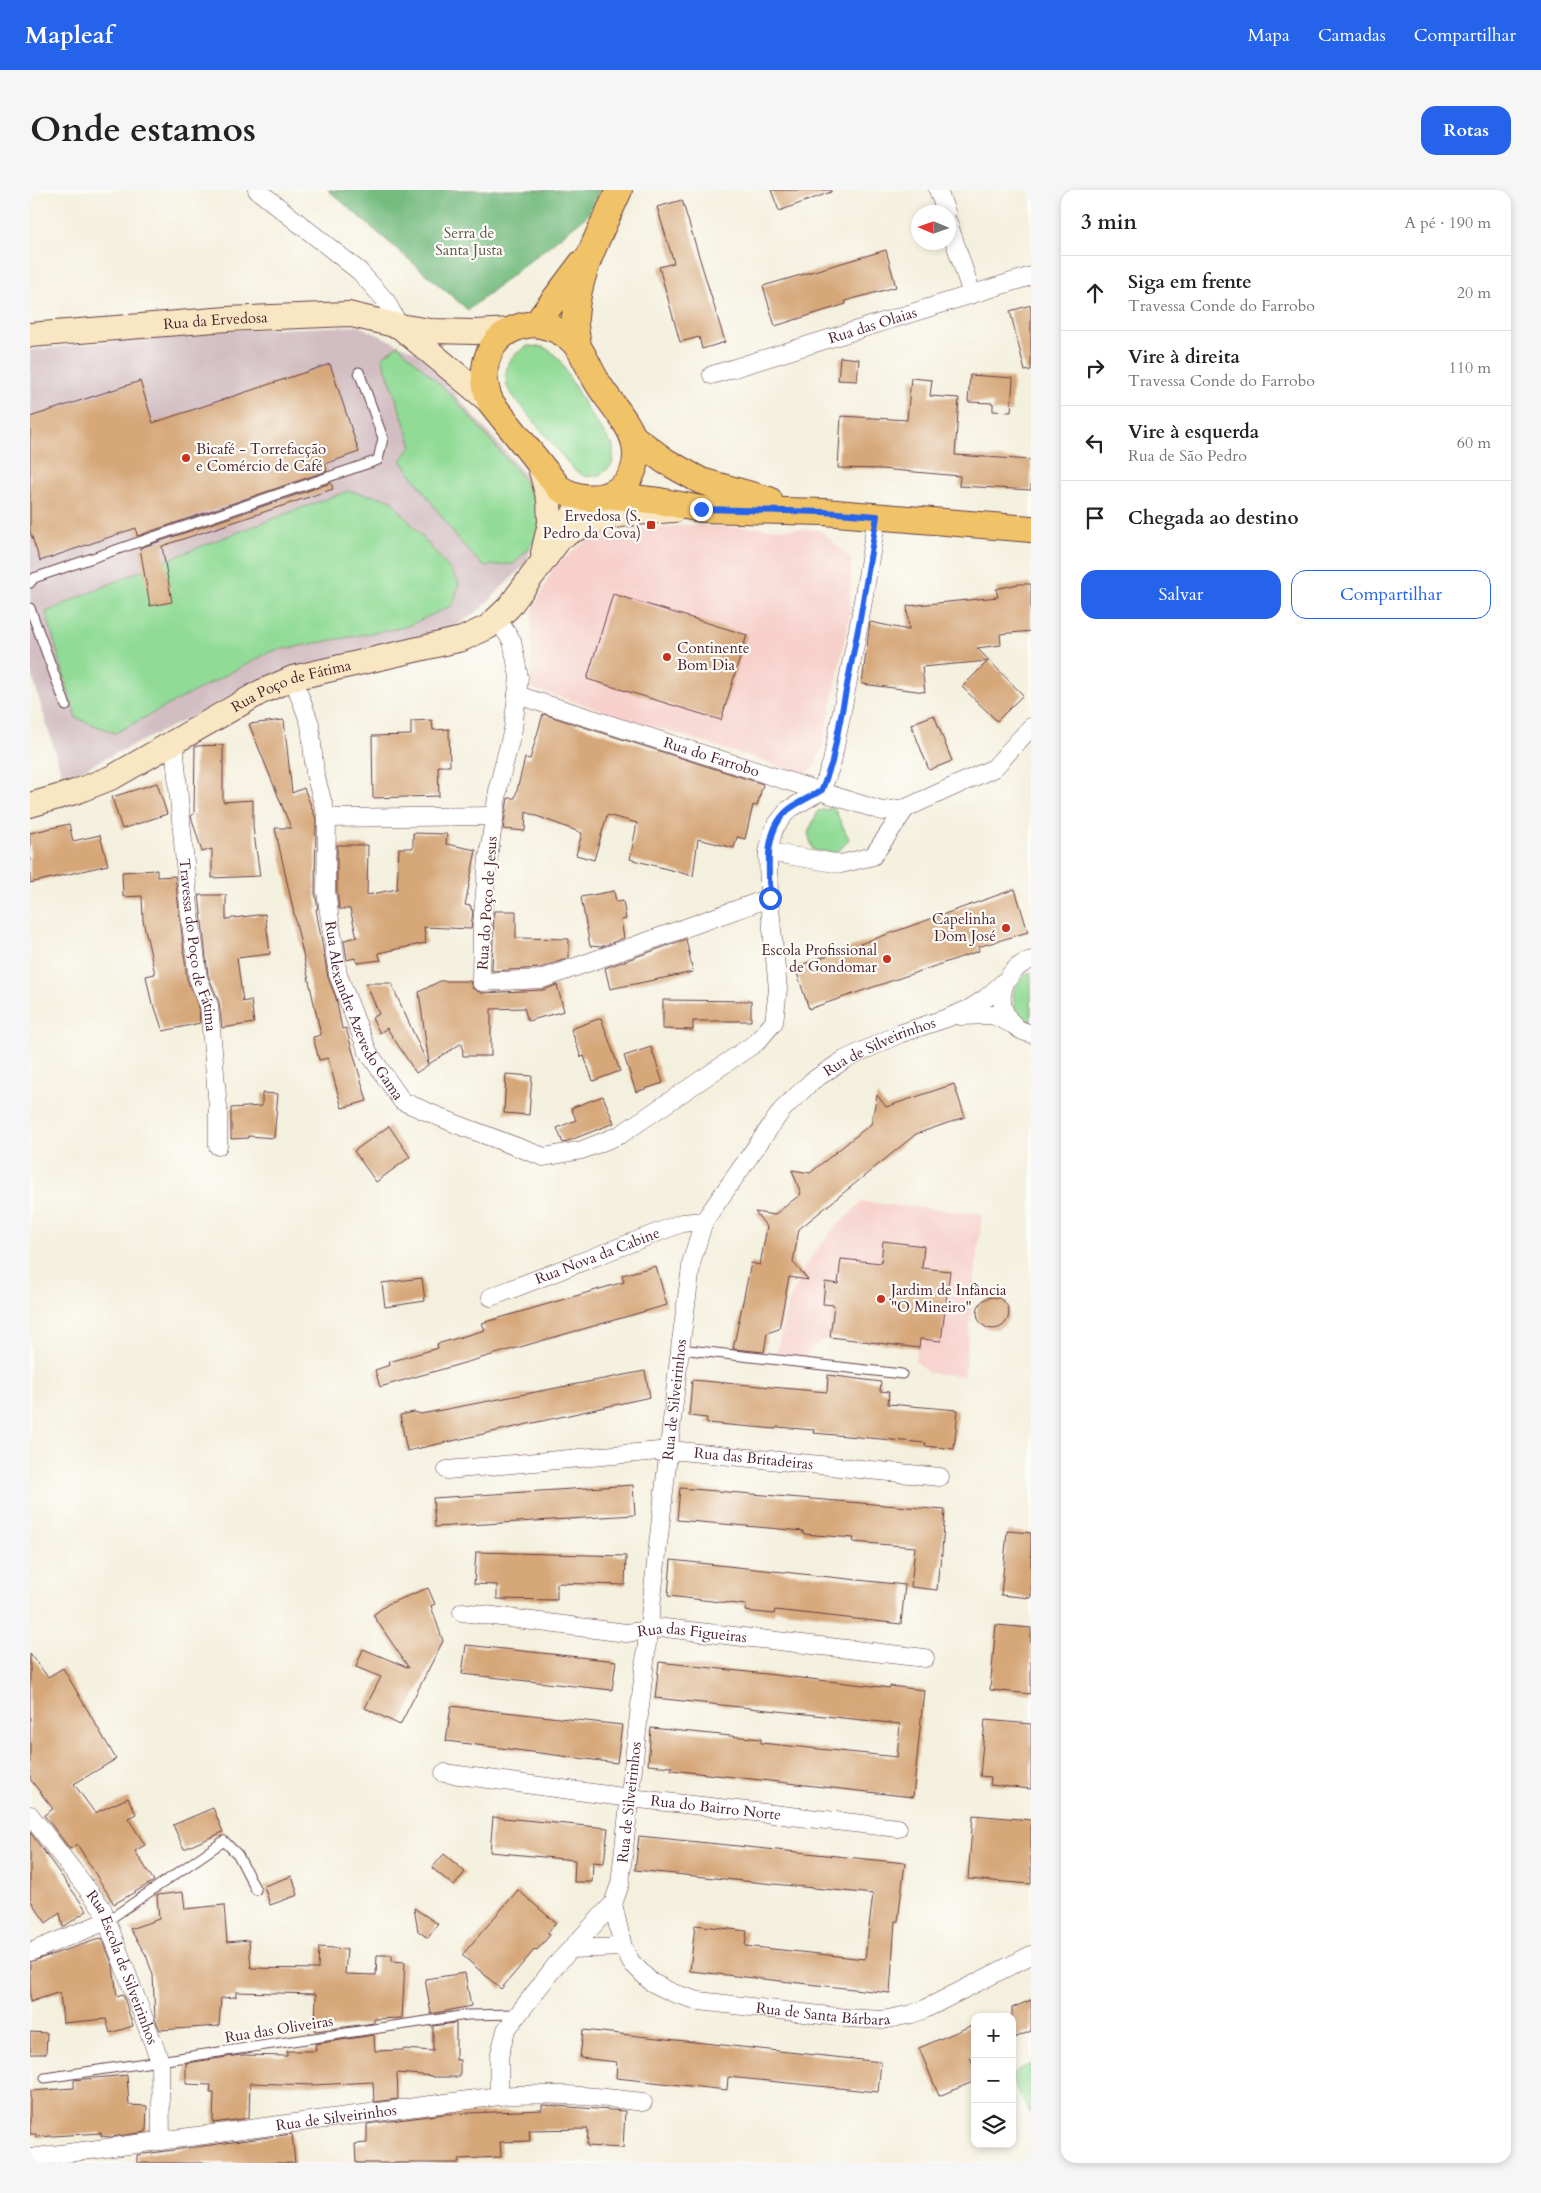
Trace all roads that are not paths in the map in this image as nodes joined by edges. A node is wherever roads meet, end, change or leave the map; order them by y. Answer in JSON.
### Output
{"nodes":[{"id":1,"x":257,"y":190,"type":"edge"},
{"id":2,"x":619,"y":190,"type":"edge"},
{"id":3,"x":938,"y":190,"type":"edge"},
{"id":4,"x":943,"y":205,"type":"edge"},
{"id":5,"x":956,"y":246,"type":"edge"},
{"id":6,"x":592,"y":251,"type":"junction"},
{"id":7,"x":1031,"y":276,"type":"edge"},
{"id":8,"x":972,"y":294,"type":"junction"},
{"id":9,"x":399,"y":326,"type":"junction"},
{"id":10,"x":523,"y":327,"type":"junction"},
{"id":11,"x":30,"y":335,"type":"edge"},
{"id":12,"x":578,"y":347,"type":"junction"},
{"id":13,"x":359,"y":372,"type":"dead end"},
{"id":14,"x":712,"y":375,"type":"dead end"},
{"id":15,"x":491,"y":403,"type":"junction"},
{"id":16,"x":633,"y":437,"type":"junction"},
{"id":17,"x":538,"y":462,"type":"junction"},
{"id":18,"x":607,"y":495,"type":"junction"},
{"id":19,"x":582,"y":498,"type":"junction"},
{"id":20,"x":701,"y":509,"type":"junction"},
{"id":21,"x":824,"y":512,"type":"junction"},
{"id":22,"x":877,"y":516,"type":"junction"},
{"id":23,"x":1031,"y":529,"type":"edge"},
{"id":24,"x":561,"y":538,"type":"junction"},
{"id":25,"x":540,"y":565,"type":"junction"},
{"id":26,"x":30,"y":583,"type":"edge"},
{"id":27,"x":30,"y":608,"type":"edge"},
{"id":28,"x":497,"y":619,"type":"junction"},
{"id":29,"x":293,"y":678,"type":"junction"},
{"id":30,"x":517,"y":695,"type":"junction"},
{"id":31,"x":66,"y":706,"type":"dead end"},
{"id":32,"x":1031,"y":727,"type":"edge"},
{"id":33,"x":174,"y":743,"type":"junction"},
{"id":34,"x":822,"y":790,"type":"junction"},
{"id":35,"x":30,"y":805,"type":"edge"},
{"id":36,"x":906,"y":808,"type":"junction"},
{"id":37,"x":494,"y":816,"type":"junction"},
{"id":38,"x":327,"y":818,"type":"junction"},
{"id":39,"x":768,"y":852,"type":"junction"},
{"id":40,"x":770,"y":898,"type":"junction"},
{"id":41,"x":1031,"y":960,"type":"edge"},
{"id":42,"x":1006,"y":980,"type":"junction"},
{"id":43,"x":947,"y":1018,"type":"junction"},
{"id":44,"x":1012,"y":1024,"type":"junction"},
{"id":45,"x":1031,"y":1034,"type":"edge"},
{"id":46,"x":218,"y":1146,"type":"dead end"},
{"id":47,"x":704,"y":1221,"type":"junction"},
{"id":48,"x":491,"y":1297,"type":"dead end"},
{"id":49,"x":680,"y":1349,"type":"junction"},
{"id":50,"x":902,"y":1374,"type":"dead end"},
{"id":51,"x":670,"y":1450,"type":"junction"},
{"id":52,"x":447,"y":1470,"type":"dead end"},
{"id":53,"x":940,"y":1477,"type":"dead end"},
{"id":54,"x":462,"y":1612,"type":"dead end"},
{"id":55,"x":649,"y":1630,"type":"junction"},
{"id":56,"x":925,"y":1658,"type":"dead end"},
{"id":57,"x":444,"y":1773,"type":"dead end"},
{"id":58,"x":630,"y":1798,"type":"junction"},
{"id":59,"x":30,"y":1815,"type":"edge"},
{"id":60,"x":898,"y":1828,"type":"dead end"},
{"id":61,"x":256,"y":1890,"type":"dead end"},
{"id":62,"x":613,"y":1904,"type":"junction"},
{"id":63,"x":107,"y":1921,"type":"junction"},
{"id":64,"x":623,"y":1947,"type":"junction"},
{"id":65,"x":571,"y":1949,"type":"junction"},
{"id":66,"x":30,"y":1952,"type":"edge"},
{"id":67,"x":1031,"y":1955,"type":"edge"},
{"id":68,"x":518,"y":2014,"type":"junction"},
{"id":69,"x":160,"y":2061,"type":"junction"},
{"id":70,"x":45,"y":2078,"type":"dead end"},
{"id":71,"x":499,"y":2096,"type":"junction"},
{"id":72,"x":643,"y":2102,"type":"dead end"},
{"id":73,"x":161,"y":2141,"type":"junction"},
{"id":74,"x":30,"y":2158,"type":"edge"}],
"edges":[{"from":1,"to":9,"type":"street"},
{"from":2,"to":6,"type":"main road"},
{"from":3,"to":4,"type":"street"},
{"from":5,"to":8,"type":"street"},
{"from":6,"to":10,"type":"main road"},
{"from":6,"to":12,"type":"main road"},
{"from":7,"to":8,"type":"street","name":"Rua das Olaias"},
{"from":8,"to":14,"type":"street","name":"Rua das Olaias"},
{"from":9,"to":10,"type":"street","name":"Rua da Ervedosa"},
{"from":9,"to":11,"type":"street","name":"Rua da Ervedosa"},
{"from":9,"to":15,"type":"street","name":"Rua da Ervedosa"},
{"from":10,"to":12,"type":"main road"},
{"from":10,"to":15,"type":"main road"},
{"from":12,"to":16,"type":"main road"},
{"from":13,"to":26,"type":"lane"},
{"from":15,"to":17,"type":"main road"},
{"from":16,"to":18,"type":"main road"},
{"from":16,"to":21,"type":"main road"},
{"from":17,"to":19,"type":"main road"},
{"from":17,"to":25,"type":"street","name":"Rua Poço de Fátima"},
{"from":18,"to":19,"type":"main road"},
{"from":18,"to":20,"type":"main road"},
{"from":19,"to":24,"type":"street","name":"Rua Poço de Fátima"},
{"from":20,"to":21,"type":"main road"},
{"from":20,"to":24,"type":"street","name":"Rua Poço de Fátima"},
{"from":21,"to":22,"type":"main road"},
{"from":22,"to":23,"type":"main road"},
{"from":22,"to":34,"type":"street"},
{"from":24,"to":25,"type":"street","name":"Rua Poço de Fátima"},
{"from":25,"to":28,"type":"street","name":"Rua Poço de Fátima"},
{"from":27,"to":31,"type":"lane"},
{"from":28,"to":29,"type":"street","name":"Rua Poço de Fátima"},
{"from":28,"to":30,"type":"street","name":"Rua do Poço de Jesus"},
{"from":29,"to":33,"type":"street","name":"Rua Poço de Fátima"},
{"from":29,"to":38,"type":"street","name":"Rua Alexandre Azevedo Gama"},
{"from":30,"to":34,"type":"street","name":"Rua do Farrobo"},
{"from":30,"to":37,"type":"street","name":"Rua do Poço de Jesus"},
{"from":32,"to":36,"type":"street","name":"Rua do Farrobo"},
{"from":33,"to":35,"type":"street","name":"Rua Poço de Fátima"},
{"from":33,"to":46,"type":"street","name":"Travessa do Poço de Fátima"},
{"from":34,"to":36,"type":"street","name":"Rua do Farrobo"},
{"from":34,"to":39,"type":"street"},
{"from":36,"to":39,"type":"street"},
{"from":37,"to":38,"type":"street"},
{"from":37,"to":40,"type":"street","name":"Rua do Poço de Jesus"},
{"from":38,"to":40,"type":"street","name":"Rua Alexandre Azevedo Gama"},
{"from":39,"to":40,"type":"street"},
{"from":41,"to":42,"type":"street","name":"Rua de Silveirinhos"},
{"from":42,"to":43,"type":"street","name":"Rua de Silveirinhos"},
{"from":42,"to":44,"type":"street"},
{"from":43,"to":44,"type":"street","name":"Rua de Silveirinhos"},
{"from":43,"to":47,"type":"street","name":"Rua de Silveirinhos"},
{"from":44,"to":45,"type":"street","name":"Rua de Silveirinhos"},
{"from":47,"to":48,"type":"street","name":"Rua Nova da Cabine"},
{"from":47,"to":49,"type":"street","name":"Rua de Silveirinhos"},
{"from":49,"to":50,"type":"lane"},
{"from":49,"to":51,"type":"street","name":"Rua de Silveirinhos"},
{"from":51,"to":52,"type":"street","name":"Rua das Britadeiras"},
{"from":51,"to":53,"type":"street","name":"Rua das Britadeiras"},
{"from":51,"to":55,"type":"street","name":"Rua de Silveirinhos"},
{"from":54,"to":55,"type":"street","name":"Rua das Figueiras"},
{"from":55,"to":56,"type":"street","name":"Rua das Figueiras"},
{"from":55,"to":58,"type":"street","name":"Rua de Silveirinhos"},
{"from":57,"to":58,"type":"street","name":"Rua do Bairro Norte"},
{"from":58,"to":60,"type":"street","name":"Rua do Bairro Norte"},
{"from":58,"to":62,"type":"street","name":"Rua de Silveirinhos"},
{"from":59,"to":63,"type":"street","name":"Rua Escola de Silveirinhos"},
{"from":61,"to":63,"type":"lane"},
{"from":62,"to":64,"type":"street","name":"Rua de Santa Bárbara"},
{"from":62,"to":65,"type":"street"},
{"from":63,"to":66,"type":"street"},
{"from":63,"to":69,"type":"street","name":"Rua Escola de Silveirinhos"},
{"from":64,"to":65,"type":"street"},
{"from":64,"to":67,"type":"street","name":"Rua de Santa Bárbara"},
{"from":65,"to":68,"type":"street"},
{"from":68,"to":69,"type":"lane","name":"Rua das Oliveiras"},
{"from":68,"to":71,"type":"street"},
{"from":69,"to":70,"type":"lane","name":"Rua das Oliveiras"},
{"from":69,"to":73,"type":"street","name":"Rua Escola de Silveirinhos"},
{"from":71,"to":72,"type":"street","name":"Rua de Silveirinhos"},
{"from":71,"to":73,"type":"street","name":"Rua de Silveirinhos"},
{"from":73,"to":74,"type":"street","name":"Rua de Silveirinhos"}]}
